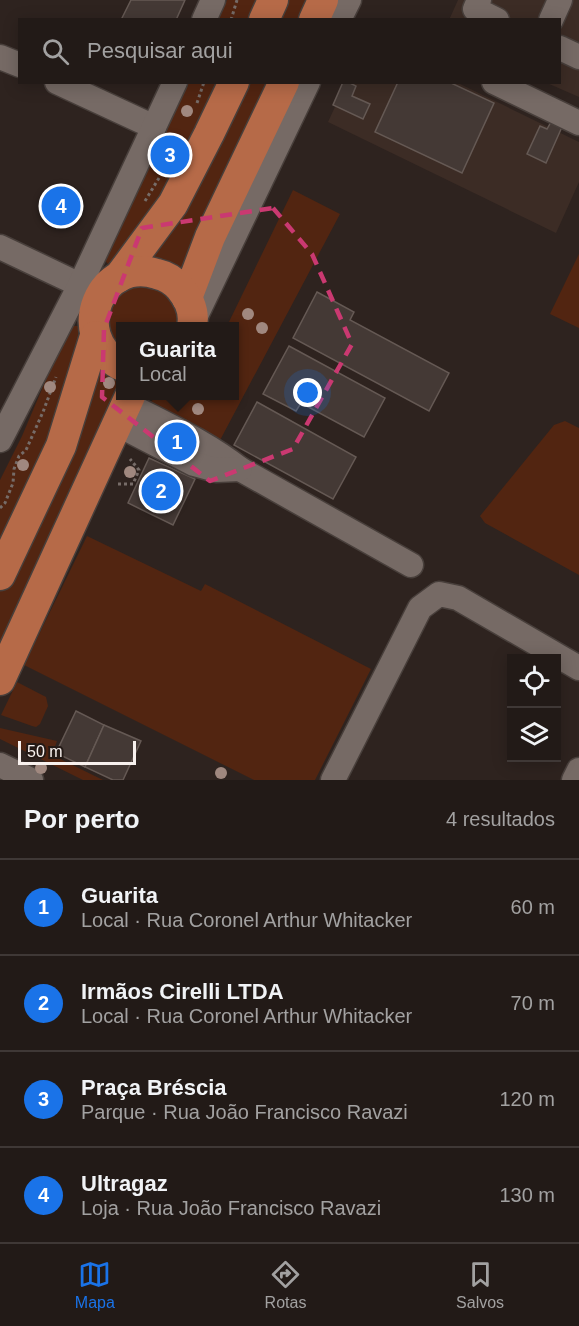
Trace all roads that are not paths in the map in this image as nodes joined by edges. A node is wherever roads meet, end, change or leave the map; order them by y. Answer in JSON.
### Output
{"nodes":[{"id":1,"x":213,"y":0,"type":"edge"},
{"id":2,"x":273,"y":0,"type":"edge"},
{"id":3,"x":479,"y":0,"type":"edge"},
{"id":4,"x":560,"y":0,"type":"edge"},
{"id":5,"x":343,"y":10,"type":"edge"},
{"id":6,"x":205,"y":18,"type":"edge"},
{"id":7,"x":265,"y":18,"type":"edge"},
{"id":8,"x":320,"y":18,"type":"edge"},
{"id":9,"x":493,"y":18,"type":"edge"},
{"id":10,"x":552,"y":18,"type":"edge"},
{"id":11,"x":561,"y":48,"type":"edge"},
{"id":12,"x":0,"y":57,"type":"edge"},
{"id":13,"x":579,"y":57,"type":"edge"},
{"id":14,"x":18,"y":64,"type":"edge"},
{"id":15,"x":61,"y":84,"type":"edge"},
{"id":16,"x":174,"y":84,"type":"edge"},
{"id":17,"x":233,"y":84,"type":"edge"},
{"id":18,"x":283,"y":84,"type":"edge"},
{"id":19,"x":307,"y":84,"type":"edge"},
{"id":20,"x":498,"y":84,"type":"edge"},
{"id":21,"x":579,"y":123,"type":"edge"},
{"id":22,"x":154,"y":127,"type":"junction"},
{"id":23,"x":0,"y":247,"type":"edge"},
{"id":24,"x":119,"y":277,"type":"junction"},
{"id":25,"x":89,"y":292,"type":"junction"},
{"id":26,"x":191,"y":315,"type":"edge"},
{"id":27,"x":95,"y":336,"type":"junction"},
{"id":28,"x":116,"y":363,"type":"edge"},
{"id":29,"x":124,"y":408,"type":"edge"},
{"id":30,"x":0,"y":440,"type":"edge"},
{"id":31,"x":411,"y":565,"type":"dead end"},
{"id":32,"x":0,"y":575,"type":"edge"},
{"id":33,"x":579,"y":668,"type":"edge"},
{"id":34,"x":0,"y":680,"type":"edge"},
{"id":35,"x":0,"y":765,"type":"edge"},
{"id":36,"x":579,"y":770,"type":"edge"},
{"id":37,"x":31,"y":780,"type":"edge"},
{"id":38,"x":333,"y":780,"type":"edge"},
{"id":39,"x":574,"y":780,"type":"edge"}],
"edges":[{"from":1,"to":6,"type":"street"},
{"from":2,"to":7,"type":"main road"},
{"from":3,"to":9,"type":"street"},
{"from":4,"to":10,"type":"street"},
{"from":5,"to":8,"type":"main road"},
{"from":11,"to":13,"type":"street"},
{"from":12,"to":14,"type":"street"},
{"from":15,"to":22,"type":"street"},
{"from":16,"to":22,"type":"street"},
{"from":17,"to":24,"type":"main road"},
{"from":18,"to":26,"type":"main road"},
{"from":19,"to":26,"type":"street"},
{"from":20,"to":21,"type":"street"},
{"from":22,"to":25,"type":"street"},
{"from":23,"to":25,"type":"street"},
{"from":24,"to":25,"type":"main road"},
{"from":24,"to":26,"type":"main road"},
{"from":25,"to":27,"type":"main road"},
{"from":25,"to":30,"type":"street"},
{"from":27,"to":28,"type":"main road"},
{"from":27,"to":32,"type":"main road"},
{"from":29,"to":31,"type":"street"},
{"from":29,"to":34,"type":"main road"},
{"from":33,"to":38,"type":"street"},
{"from":35,"to":37,"type":"street"},
{"from":36,"to":39,"type":"street"}]}
